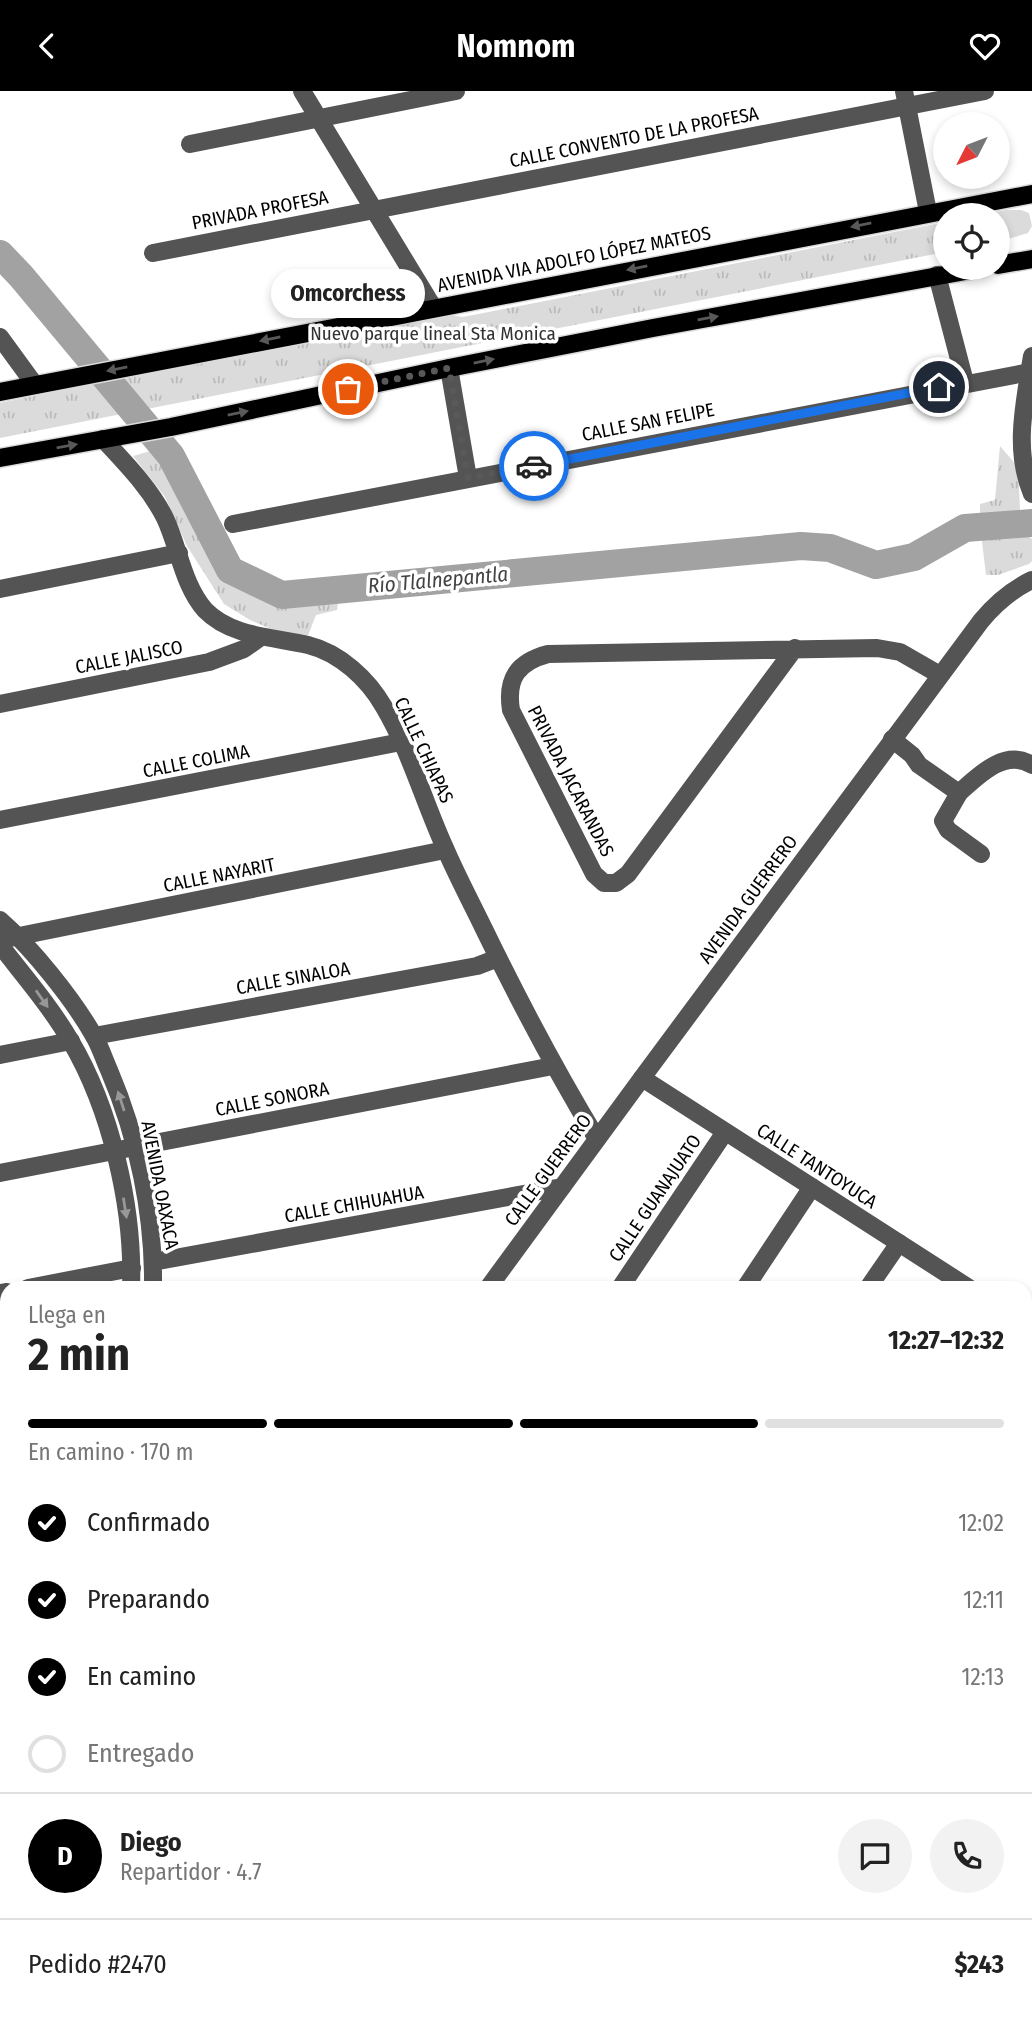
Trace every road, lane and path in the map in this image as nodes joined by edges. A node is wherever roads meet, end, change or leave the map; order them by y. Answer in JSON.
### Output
{"nodes":[{"id":1,"x":302,"y":91,"type":"edge"},
{"id":2,"x":456,"y":91,"type":"edge"},
{"id":3,"x":985,"y":91,"type":"edge"},
{"id":4,"x":905,"y":98,"type":"edge"},
{"id":5,"x":319,"y":117,"type":"junction"},
{"id":6,"x":190,"y":144,"type":"dead end"},
{"id":7,"x":1032,"y":194,"type":"edge"},
{"id":8,"x":374,"y":209,"type":"junction"},
{"id":9,"x":928,"y":212,"type":"junction"},
{"id":10,"x":153,"y":253,"type":"dead end"},
{"id":11,"x":1032,"y":259,"type":"edge"},
{"id":12,"x":1010,"y":263,"type":"edge"},
{"id":13,"x":933,"y":276,"type":"edge"},
{"id":14,"x":938,"y":280,"type":"edge"},
{"id":15,"x":433,"y":307,"type":"junction"},
{"id":16,"x":0,"y":337,"type":"edge"},
{"id":17,"x":1031,"y":364,"type":"edge"},
{"id":18,"x":449,"y":368,"type":"junction"},
{"id":19,"x":965,"y":382,"type":"junction"},
{"id":20,"x":35,"y":385,"type":"junction"},
{"id":21,"x":0,"y":392,"type":"edge"},
{"id":22,"x":103,"y":439,"type":"junction"},
{"id":23,"x":0,"y":458,"type":"edge"},
{"id":24,"x":468,"y":478,"type":"junction"},
{"id":25,"x":1032,"y":494,"type":"edge"},
{"id":26,"x":233,"y":524,"type":"dead end"},
{"id":27,"x":178,"y":553,"type":"junction"},
{"id":28,"x":1032,"y":580,"type":"edge"},
{"id":29,"x":0,"y":589,"type":"edge"},
{"id":30,"x":261,"y":637,"type":"junction"},
{"id":31,"x":795,"y":648,"type":"junction"},
{"id":32,"x":940,"y":675,"type":"junction"},
{"id":33,"x":0,"y":704,"type":"edge"},
{"id":34,"x":401,"y":742,"type":"junction"},
{"id":35,"x":890,"y":742,"type":"junction"},
{"id":36,"x":1028,"y":759,"type":"edge"},
{"id":37,"x":959,"y":793,"type":"junction"},
{"id":38,"x":0,"y":820,"type":"edge"},
{"id":39,"x":445,"y":850,"type":"junction"},
{"id":40,"x":981,"y":854,"type":"dead end"},
{"id":41,"x":0,"y":920,"type":"edge"},
{"id":42,"x":19,"y":937,"type":"junction"},
{"id":43,"x":0,"y":943,"type":"edge"},
{"id":44,"x":498,"y":958,"type":"junction"},
{"id":45,"x":94,"y":1036,"type":"junction"},
{"id":46,"x":71,"y":1041,"type":"junction"},
{"id":47,"x":0,"y":1055,"type":"edge"},
{"id":48,"x":553,"y":1066,"type":"junction"},
{"id":49,"x":642,"y":1078,"type":"junction"},
{"id":50,"x":725,"y":1132,"type":"junction"},
{"id":51,"x":597,"y":1139,"type":"junction"},
{"id":52,"x":135,"y":1147,"type":"junction"},
{"id":53,"x":114,"y":1151,"type":"junction"},
{"id":54,"x":0,"y":1173,"type":"edge"},
{"id":55,"x":562,"y":1187,"type":"junction"},
{"id":56,"x":812,"y":1187,"type":"junction"},
{"id":57,"x":899,"y":1243,"type":"junction"},
{"id":58,"x":153,"y":1262,"type":"junction"},
{"id":59,"x":132,"y":1268,"type":"junction"},
{"id":60,"x":64,"y":1281,"type":"edge"},
{"id":61,"x":131,"y":1281,"type":"edge"},
{"id":62,"x":153,"y":1281,"type":"edge"},
{"id":63,"x":493,"y":1281,"type":"edge"},
{"id":64,"x":625,"y":1281,"type":"edge"},
{"id":65,"x":750,"y":1281,"type":"edge"},
{"id":66,"x":873,"y":1281,"type":"edge"},
{"id":67,"x":958,"y":1281,"type":"edge"}],
"edges":[{"from":1,"to":5,"type":"street"},
{"from":2,"to":5,"type":"street"},
{"from":3,"to":4,"type":"street","name":"CALLE CONVENTO DE LA PROFESA"},
{"from":4,"to":8,"type":"street","name":"CALLE CONVENTO DE LA PROFESA"},
{"from":4,"to":9,"type":"street"},
{"from":5,"to":6,"type":"street"},
{"from":5,"to":8,"type":"street"},
{"from":7,"to":9,"type":"main road","name":"AVENIDA VIA ADOLFO LÓPEZ MATEOS"},
{"from":8,"to":10,"type":"street","name":"PRIVADA PROFESA"},
{"from":8,"to":15,"type":"street"},
{"from":9,"to":15,"type":"main road","name":"AVENIDA VIA ADOLFO LÓPEZ MATEOS","one_way":true},
{"from":11,"to":12,"type":"main road"},
{"from":18,"to":13,"type":"main road","one_way":true},
{"from":14,"to":19,"type":"street"},
{"from":15,"to":20,"type":"main road","name":"AVENIDA VIA ADOLFO LÓPEZ MATEOS","one_way":true},
{"from":16,"to":20,"type":"street"},
{"from":17,"to":19,"type":"street","name":"CALLE SAN FELIPE"},
{"from":17,"to":25,"type":"street"},
{"from":22,"to":18,"type":"main road","one_way":true},
{"from":18,"to":24,"type":"street"},
{"from":19,"to":24,"type":"street","name":"CALLE SAN FELIPE"},
{"from":20,"to":21,"type":"main road","name":"AVENIDA VIA ADOLFO LÓPEZ MATEOS"},
{"from":23,"to":22,"type":"main road","one_way":true},
{"from":22,"to":27,"type":"street","name":"CALLE CHIAPAS"},
{"from":24,"to":26,"type":"street","name":"CALLE SAN FELIPE"},
{"from":27,"to":29,"type":"street"},
{"from":27,"to":30,"type":"street","name":"CALLE CHIAPAS"},
{"from":28,"to":32,"type":"street","name":"AVENIDA GUERRERO"},
{"from":30,"to":33,"type":"street","name":"CALLE JALISCO"},
{"from":30,"to":34,"type":"street","name":"CALLE CHIAPAS"},
{"from":31,"to":31,"type":"street","name":"PRIVADA JACARANDAS"},
{"from":31,"to":32,"type":"street","name":"PRIVADA JACARANDAS"},
{"from":32,"to":35,"type":"street","name":"AVENIDA GUERRERO"},
{"from":34,"to":38,"type":"street","name":"CALLE COLIMA"},
{"from":34,"to":39,"type":"street","name":"CALLE CHIAPAS"},
{"from":35,"to":37,"type":"street"},
{"from":35,"to":49,"type":"street","name":"AVENIDA GUERRERO"},
{"from":36,"to":37,"type":"street"},
{"from":37,"to":40,"type":"street"},
{"from":39,"to":42,"type":"street","name":"CALLE NAYARIT"},
{"from":39,"to":44,"type":"street","name":"CALLE CHIAPAS"},
{"from":41,"to":42,"type":"street","name":"AVENIDA OAXACA"},
{"from":42,"to":43,"type":"street","name":"CALLE NAYARIT"},
{"from":42,"to":45,"type":"street","name":"AVENIDA OAXACA"},
{"from":43,"to":46,"type":"street","name":"AVENIDA OAXACA","one_way":true},
{"from":44,"to":45,"type":"street","name":"CALLE SINALOA"},
{"from":44,"to":48,"type":"street","name":"CALLE CHIAPAS"},
{"from":52,"to":45,"type":"street","name":"AVENIDA OAXACA","one_way":true},
{"from":46,"to":47,"type":"street"},
{"from":46,"to":53,"type":"street","name":"AVENIDA OAXACA"},
{"from":48,"to":51,"type":"street","name":"CALLE CHIAPAS"},
{"from":48,"to":52,"type":"street","name":"CALLE SONORA"},
{"from":49,"to":50,"type":"street","name":"CALLE TANTOYUCA"},
{"from":49,"to":51,"type":"street","name":"CALLE GUERRERO"},
{"from":50,"to":56,"type":"street","name":"CALLE TANTOYUCA"},
{"from":50,"to":64,"type":"street","name":"CALLE GUANAJUATO"},
{"from":51,"to":55,"type":"street","name":"CALLE GUERRERO"},
{"from":52,"to":53,"type":"street","name":"CALLE SONORA"},
{"from":52,"to":58,"type":"street","name":"AVENIDA OAXACA"},
{"from":53,"to":54,"type":"street","name":"CALLE SONORA"},
{"from":53,"to":59,"type":"street","name":"AVENIDA OAXACA","one_way":true},
{"from":55,"to":58,"type":"street","name":"CALLE CHIHUAHUA"},
{"from":55,"to":63,"type":"street","name":"CALLE GUERRERO"},
{"from":56,"to":57,"type":"street","name":"CALLE TANTOYUCA"},
{"from":56,"to":65,"type":"street"},
{"from":57,"to":66,"type":"street"},
{"from":57,"to":67,"type":"street","name":"CALLE TANTOYUCA"},
{"from":58,"to":62,"type":"street","name":"AVENIDA OAXACA"},
{"from":59,"to":60,"type":"street"},
{"from":59,"to":61,"type":"street","name":"AVENIDA OAXACA"}]}
